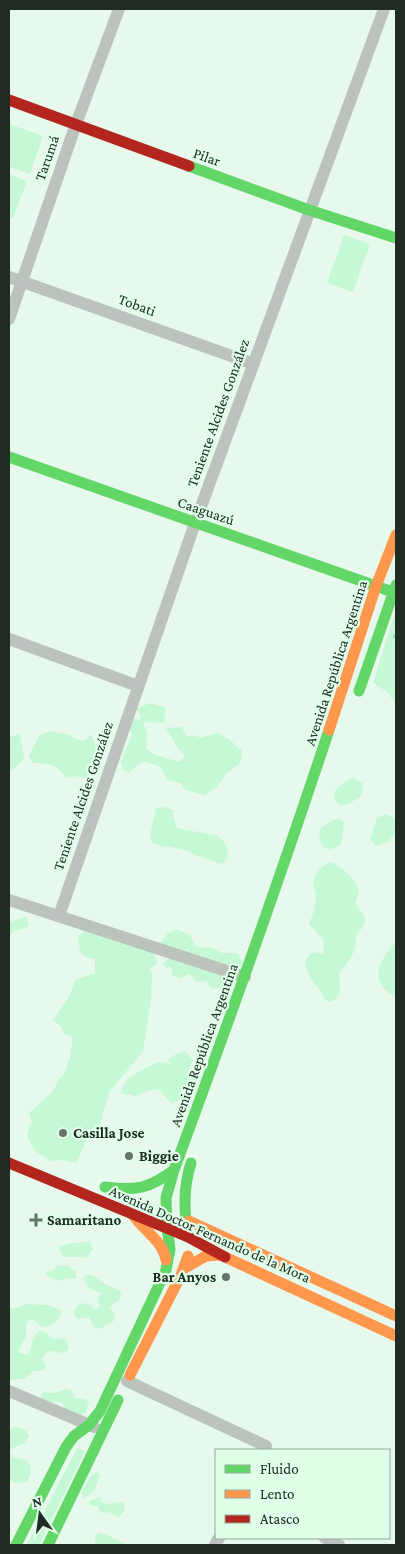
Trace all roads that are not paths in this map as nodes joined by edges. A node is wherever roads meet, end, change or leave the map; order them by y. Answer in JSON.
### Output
{"nodes":[{"id":1,"x":119,"y":9,"type":"edge"},
{"id":2,"x":384,"y":9,"type":"edge"},
{"id":3,"x":9,"y":100,"type":"edge"},
{"id":4,"x":76,"y":124,"type":"junction"},
{"id":5,"x":309,"y":210,"type":"junction"},
{"id":6,"x":396,"y":238,"type":"edge"},
{"id":7,"x":9,"y":277,"type":"edge"},
{"id":8,"x":22,"y":281,"type":"junction"},
{"id":9,"x":9,"y":318,"type":"edge"},
{"id":10,"x":254,"y":364,"type":"junction"},
{"id":11,"x":9,"y":457,"type":"edge"},
{"id":12,"x":195,"y":523,"type":"junction"},
{"id":13,"x":396,"y":535,"type":"edge"},
{"id":14,"x":376,"y":586,"type":"junction"},
{"id":15,"x":395,"y":589,"type":"edge"},
{"id":16,"x":9,"y":639,"type":"edge"},
{"id":17,"x":138,"y":686,"type":"junction"},
{"id":18,"x":354,"y":704,"type":"dead end"},
{"id":19,"x":9,"y":900,"type":"edge"},
{"id":20,"x":58,"y":916,"type":"junction"},
{"id":21,"x":245,"y":977,"type":"junction"},
{"id":22,"x":195,"y":1151,"type":"dead end"},
{"id":23,"x":9,"y":1164,"type":"edge"},
{"id":24,"x":174,"y":1170,"type":"junction"},
{"id":25,"x":185,"y":1186,"type":"junction"},
{"id":26,"x":140,"y":1201,"type":"dead end"},
{"id":27,"x":161,"y":1210,"type":"junction"},
{"id":28,"x":131,"y":1214,"type":"junction"},
{"id":29,"x":186,"y":1219,"type":"junction"},
{"id":30,"x":167,"y":1228,"type":"junction"},
{"id":31,"x":207,"y":1229,"type":"junction"},
{"id":32,"x":188,"y":1237,"type":"junction"},
{"id":33,"x":221,"y":1254,"type":"junction"},
{"id":34,"x":167,"y":1266,"type":"junction"},
{"id":35,"x":185,"y":1268,"type":"junction"},
{"id":36,"x":282,"y":1282,"type":"junction"},
{"id":37,"x":368,"y":1302,"type":"junction"},
{"id":38,"x":396,"y":1316,"type":"edge"},
{"id":39,"x":396,"y":1336,"type":"edge"},
{"id":40,"x":127,"y":1381,"type":"junction"},
{"id":41,"x":9,"y":1391,"type":"edge"},
{"id":42,"x":89,"y":1425,"type":"junction"},
{"id":43,"x":103,"y":1431,"type":"junction"},
{"id":44,"x":265,"y":1448,"type":"edge"},
{"id":45,"x":327,"y":1539,"type":"edge"},
{"id":46,"x":16,"y":1545,"type":"edge"},
{"id":47,"x":48,"y":1545,"type":"edge"},
{"id":48,"x":339,"y":1545,"type":"edge"}],
"edges":[{"from":1,"to":4,"type":"street","name":"Tarumá"},
{"from":2,"to":5,"type":"street","name":"Teniente Alcides González"},
{"from":3,"to":4,"type":"main road","name":"Pilar"},
{"from":4,"to":5,"type":"main road","name":"Pilar"},
{"from":4,"to":8,"type":"street","name":"Tarumá"},
{"from":5,"to":6,"type":"main road","name":"Pilar"},
{"from":5,"to":10,"type":"street","name":"Teniente Alcides González"},
{"from":7,"to":8,"type":"street","name":"Tobati"},
{"from":8,"to":9,"type":"street","name":"Tarumá"},
{"from":8,"to":10,"type":"street","name":"Tobati"},
{"from":10,"to":12,"type":"street","name":"Teniente Alcides González"},
{"from":11,"to":12,"type":"main road","name":"Caaguazú"},
{"from":12,"to":14,"type":"main road","name":"Caaguazú"},
{"from":12,"to":17,"type":"street","name":"Teniente Alcides González"},
{"from":13,"to":14,"type":"main road","name":"Avenida República Argentina"},
{"from":14,"to":15,"type":"main road","name":"Caaguazú"},
{"from":14,"to":21,"type":"main road","name":"Avenida República Argentina"},
{"from":15,"to":18,"type":"main road","name":"Avenida República Argentina"},
{"from":16,"to":17,"type":"street"},
{"from":17,"to":20,"type":"street","name":"Teniente Alcides González"},
{"from":19,"to":20,"type":"street"},
{"from":20,"to":21,"type":"street"},
{"from":21,"to":24,"type":"main road","name":"Avenida República Argentina"},
{"from":22,"to":25,"type":"main road"},
{"from":23,"to":28,"type":"main road","name":"Avenida Doctor Fernando de la Mora"},
{"from":24,"to":26,"type":"main road","name":"Avenida Doctor Fernando de la Mora"},
{"from":24,"to":27,"type":"main road","name":"Avenida República Argentina"},
{"from":25,"to":29,"type":"main road"},
{"from":25,"to":31,"type":"main road"},
{"from":27,"to":29,"type":"main road","name":"Avenida Doctor Fernando de la Mora"},
{"from":27,"to":30,"type":"main road","name":"Avenida República Argentina"},
{"from":28,"to":30,"type":"main road","name":"Avenida Doctor Fernando de la Mora"},
{"from":28,"to":34,"type":"main road"},
{"from":29,"to":31,"type":"main road","name":"Avenida Doctor Fernando de la Mora"},
{"from":29,"to":32,"type":"main road"},
{"from":30,"to":32,"type":"main road","name":"Avenida Doctor Fernando de la Mora"},
{"from":30,"to":34,"type":"main road","name":"Avenida República Argentina"},
{"from":31,"to":37,"type":"main road","name":"Avenida Doctor Fernando de la Mora"},
{"from":32,"to":33,"type":"main road","name":"Avenida Doctor Fernando de la Mora"},
{"from":32,"to":35,"type":"main road"},
{"from":33,"to":35,"type":"main road"},
{"from":33,"to":36,"type":"main road","name":"Avenida Doctor Fernando de la Mora"},
{"from":34,"to":42,"type":"main road","name":"Avenida República Argentina"},
{"from":35,"to":40,"type":"main road"},
{"from":36,"to":37,"type":"main road"},
{"from":36,"to":39,"type":"main road","name":"Avenida Doctor Fernando de la Mora"},
{"from":37,"to":38,"type":"main road","name":"Avenida Doctor Fernando de la Mora"},
{"from":40,"to":43,"type":"main road"},
{"from":40,"to":44,"type":"street"},
{"from":41,"to":42,"type":"street"},
{"from":42,"to":43,"type":"street"},
{"from":42,"to":46,"type":"main road","name":"Avenida República Argentina"},
{"from":43,"to":47,"type":"main road"},
{"from":45,"to":48,"type":"street"}]}
